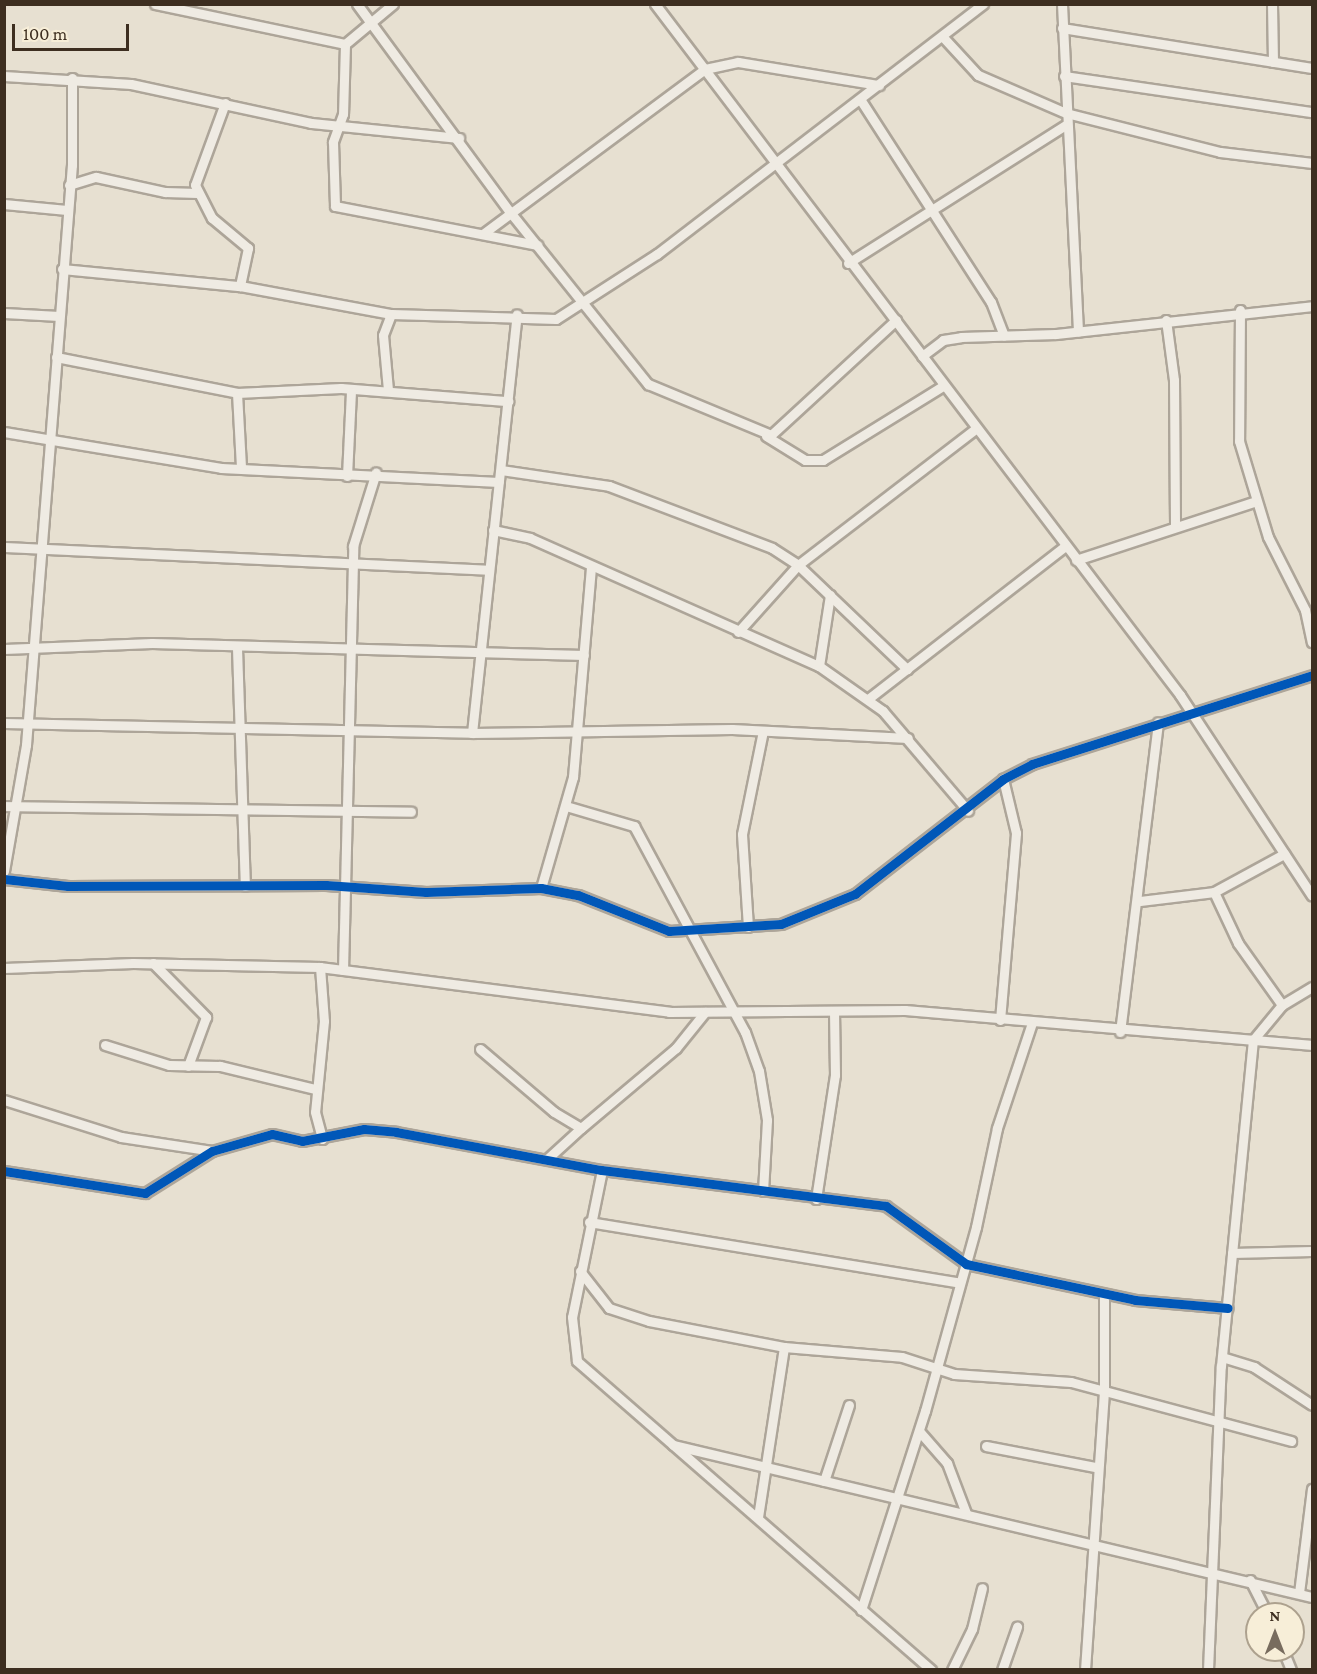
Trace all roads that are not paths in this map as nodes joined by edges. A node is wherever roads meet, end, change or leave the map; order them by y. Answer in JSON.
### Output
{"nodes":[{"id":1,"x":155,"y":4,"type":"edge"},
{"id":2,"x":357,"y":4,"type":"edge"},
{"id":3,"x":393,"y":4,"type":"edge"},
{"id":4,"x":656,"y":4,"type":"edge"},
{"id":5,"x":983,"y":4,"type":"edge"},
{"id":6,"x":1062,"y":4,"type":"edge"},
{"id":7,"x":1272,"y":4,"type":"edge"},
{"id":8,"x":369,"y":20,"type":"junction"},
{"id":9,"x":1062,"y":28,"type":"junction"},
{"id":10,"x":942,"y":36,"type":"junction"},
{"id":11,"x":345,"y":44,"type":"junction"},
{"id":12,"x":1273,"y":62,"type":"junction"},
{"id":13,"x":1312,"y":68,"type":"edge"},
{"id":14,"x":705,"y":69,"type":"junction"},
{"id":15,"x":4,"y":76,"type":"edge"},
{"id":16,"x":1064,"y":76,"type":"junction"},
{"id":17,"x":72,"y":78,"type":"junction"},
{"id":18,"x":879,"y":85,"type":"junction"},
{"id":19,"x":860,"y":99,"type":"junction"},
{"id":20,"x":225,"y":103,"type":"junction"},
{"id":21,"x":1312,"y":112,"type":"edge"},
{"id":22,"x":1066,"y":113,"type":"junction"},
{"id":23,"x":1067,"y":124,"type":"junction"},
{"id":24,"x":338,"y":127,"type":"junction"},
{"id":25,"x":459,"y":138,"type":"junction"},
{"id":26,"x":1312,"y":163,"type":"edge"},
{"id":27,"x":778,"y":165,"type":"junction"},
{"id":28,"x":69,"y":185,"type":"junction"},
{"id":29,"x":196,"y":193,"type":"junction"},
{"id":30,"x":4,"y":204,"type":"edge"},
{"id":31,"x":931,"y":206,"type":"junction"},
{"id":32,"x":67,"y":210,"type":"junction"},
{"id":33,"x":510,"y":212,"type":"junction"},
{"id":34,"x":484,"y":233,"type":"junction"},
{"id":35,"x":537,"y":244,"type":"junction"},
{"id":36,"x":848,"y":263,"type":"junction"},
{"id":37,"x":62,"y":269,"type":"junction"},
{"id":38,"x":240,"y":286,"type":"junction"},
{"id":39,"x":585,"y":305,"type":"junction"},
{"id":40,"x":1312,"y":306,"type":"edge"},
{"id":41,"x":1240,"y":310,"type":"junction"},
{"id":42,"x":4,"y":313,"type":"edge"},
{"id":43,"x":391,"y":314,"type":"junction"},
{"id":44,"x":517,"y":314,"type":"junction"},
{"id":45,"x":59,"y":316,"type":"junction"},
{"id":46,"x":896,"y":320,"type":"junction"},
{"id":47,"x":1166,"y":320,"type":"junction"},
{"id":48,"x":1078,"y":332,"type":"junction"},
{"id":49,"x":1004,"y":336,"type":"junction"},
{"id":50,"x":922,"y":356,"type":"junction"},
{"id":51,"x":56,"y":357,"type":"junction"},
{"id":52,"x":944,"y":386,"type":"junction"},
{"id":53,"x":388,"y":390,"type":"junction"},
{"id":54,"x":351,"y":392,"type":"junction"},
{"id":55,"x":237,"y":393,"type":"junction"},
{"id":56,"x":508,"y":401,"type":"junction"},
{"id":57,"x":974,"y":430,"type":"junction"},
{"id":58,"x":4,"y":432,"type":"edge"},
{"id":59,"x":766,"y":436,"type":"junction"},
{"id":60,"x":49,"y":438,"type":"junction"},
{"id":61,"x":241,"y":468,"type":"junction"},
{"id":62,"x":501,"y":470,"type":"junction"},
{"id":63,"x":376,"y":472,"type":"junction"},
{"id":64,"x":347,"y":476,"type":"junction"},
{"id":65,"x":499,"y":482,"type":"junction"},
{"id":66,"x":1256,"y":501,"type":"junction"},
{"id":67,"x":1175,"y":527,"type":"junction"},
{"id":68,"x":494,"y":530,"type":"junction"},
{"id":69,"x":1065,"y":546,"type":"junction"},
{"id":70,"x":4,"y":547,"type":"edge"},
{"id":71,"x":40,"y":549,"type":"junction"},
{"id":72,"x":1076,"y":560,"type":"junction"},
{"id":73,"x":352,"y":564,"type":"junction"},
{"id":74,"x":798,"y":565,"type":"junction"},
{"id":75,"x":591,"y":567,"type":"junction"},
{"id":76,"x":488,"y":570,"type":"junction"},
{"id":77,"x":830,"y":595,"type":"junction"},
{"id":78,"x":738,"y":632,"type":"junction"},
{"id":79,"x":1312,"y":642,"type":"edge"},
{"id":80,"x":237,"y":648,"type":"junction"},
{"id":81,"x":4,"y":649,"type":"edge"},
{"id":82,"x":34,"y":650,"type":"junction"},
{"id":83,"x":348,"y":651,"type":"junction"},
{"id":84,"x":477,"y":654,"type":"junction"},
{"id":85,"x":584,"y":655,"type":"junction"},
{"id":86,"x":819,"y":666,"type":"junction"},
{"id":87,"x":907,"y":669,"type":"junction"},
{"id":88,"x":1312,"y":675,"type":"edge"},
{"id":89,"x":868,"y":699,"type":"junction"},
{"id":90,"x":1190,"y":710,"type":"junction"},
{"id":91,"x":1158,"y":722,"type":"junction"},
{"id":92,"x":4,"y":723,"type":"edge"},
{"id":93,"x":28,"y":725,"type":"junction"},
{"id":94,"x":238,"y":730,"type":"junction"},
{"id":95,"x":346,"y":730,"type":"junction"},
{"id":96,"x":764,"y":730,"type":"junction"},
{"id":97,"x":472,"y":733,"type":"junction"},
{"id":98,"x":577,"y":733,"type":"junction"},
{"id":99,"x":908,"y":738,"type":"junction"},
{"id":100,"x":1003,"y":779,"type":"junction"},
{"id":101,"x":18,"y":805,"type":"junction"},
{"id":102,"x":4,"y":806,"type":"edge"},
{"id":103,"x":241,"y":806,"type":"junction"},
{"id":104,"x":566,"y":807,"type":"junction"},
{"id":105,"x":348,"y":809,"type":"junction"},
{"id":106,"x":968,"y":811,"type":"junction"},
{"id":107,"x":411,"y":812,"type":"dead end"},
{"id":108,"x":1284,"y":854,"type":"junction"},
{"id":109,"x":4,"y":871,"type":"edge"},
{"id":110,"x":1312,"y":878,"type":"edge"},
{"id":111,"x":4,"y":879,"type":"edge"},
{"id":112,"x":1302,"y":880,"type":"junction"},
{"id":113,"x":245,"y":886,"type":"junction"},
{"id":114,"x":346,"y":886,"type":"junction"},
{"id":115,"x":541,"y":888,"type":"junction"},
{"id":116,"x":1214,"y":892,"type":"junction"},
{"id":117,"x":1312,"y":896,"type":"edge"},
{"id":118,"x":1140,"y":901,"type":"junction"},
{"id":119,"x":748,"y":927,"type":"junction"},
{"id":120,"x":687,"y":933,"type":"junction"},
{"id":121,"x":153,"y":963,"type":"junction"},
{"id":122,"x":320,"y":967,"type":"junction"},
{"id":123,"x":4,"y":968,"type":"edge"},
{"id":124,"x":343,"y":970,"type":"junction"},
{"id":125,"x":1312,"y":987,"type":"edge"},
{"id":126,"x":1282,"y":1005,"type":"junction"},
{"id":127,"x":834,"y":1011,"type":"junction"},
{"id":128,"x":705,"y":1012,"type":"junction"},
{"id":129,"x":730,"y":1013,"type":"junction"},
{"id":130,"x":1000,"y":1020,"type":"junction"},
{"id":131,"x":1032,"y":1023,"type":"junction"},
{"id":132,"x":1120,"y":1032,"type":"junction"},
{"id":133,"x":1253,"y":1040,"type":"junction"},
{"id":134,"x":1312,"y":1045,"type":"edge"},
{"id":135,"x":105,"y":1046,"type":"dead end"},
{"id":136,"x":480,"y":1048,"type":"dead end"},
{"id":137,"x":188,"y":1066,"type":"junction"},
{"id":138,"x":315,"y":1089,"type":"junction"},
{"id":139,"x":4,"y":1100,"type":"edge"},
{"id":140,"x":581,"y":1128,"type":"junction"},
{"id":141,"x":322,"y":1139,"type":"junction"},
{"id":142,"x":212,"y":1151,"type":"junction"},
{"id":143,"x":547,"y":1159,"type":"junction"},
{"id":144,"x":602,"y":1170,"type":"junction"},
{"id":145,"x":4,"y":1171,"type":"edge"},
{"id":146,"x":763,"y":1191,"type":"junction"},
{"id":147,"x":816,"y":1199,"type":"junction"},
{"id":148,"x":589,"y":1222,"type":"junction"},
{"id":149,"x":1312,"y":1251,"type":"edge"},
{"id":150,"x":1232,"y":1253,"type":"junction"},
{"id":151,"x":966,"y":1264,"type":"junction"},
{"id":152,"x":580,"y":1271,"type":"junction"},
{"id":153,"x":960,"y":1283,"type":"junction"},
{"id":154,"x":1104,"y":1294,"type":"junction"},
{"id":155,"x":1228,"y":1308,"type":"junction"},
{"id":156,"x":784,"y":1347,"type":"junction"},
{"id":157,"x":1222,"y":1357,"type":"junction"},
{"id":158,"x":935,"y":1367,"type":"junction"},
{"id":159,"x":1104,"y":1391,"type":"junction"},
{"id":160,"x":849,"y":1405,"type":"dead end"},
{"id":161,"x":1312,"y":1405,"type":"edge"},
{"id":162,"x":1218,"y":1419,"type":"junction"},
{"id":163,"x":919,"y":1431,"type":"junction"},
{"id":164,"x":1291,"y":1441,"type":"dead end"},
{"id":165,"x":670,"y":1444,"type":"junction"},
{"id":166,"x":986,"y":1446,"type":"dead end"},
{"id":167,"x":1095,"y":1467,"type":"junction"},
{"id":168,"x":762,"y":1469,"type":"junction"},
{"id":169,"x":824,"y":1481,"type":"junction"},
{"id":170,"x":1312,"y":1489,"type":"edge"},
{"id":171,"x":895,"y":1499,"type":"junction"},
{"id":172,"x":966,"y":1513,"type":"junction"},
{"id":173,"x":758,"y":1517,"type":"junction"},
{"id":174,"x":1090,"y":1543,"type":"junction"},
{"id":175,"x":1213,"y":1571,"type":"junction"},
{"id":176,"x":1250,"y":1580,"type":"junction"},
{"id":177,"x":982,"y":1588,"type":"dead end"},
{"id":178,"x":1299,"y":1593,"type":"junction"},
{"id":179,"x":1312,"y":1597,"type":"edge"},
{"id":180,"x":1261,"y":1602,"type":"edge"},
{"id":181,"x":861,"y":1610,"type":"junction"},
{"id":182,"x":1017,"y":1627,"type":"dead end"},
{"id":183,"x":931,"y":1670,"type":"edge"},
{"id":184,"x":952,"y":1670,"type":"edge"},
{"id":185,"x":1002,"y":1670,"type":"edge"},
{"id":186,"x":1085,"y":1670,"type":"edge"},
{"id":187,"x":1208,"y":1670,"type":"edge"}],
"edges":[{"from":1,"to":11,"type":"street"},
{"from":2,"to":8,"type":"street"},
{"from":3,"to":8,"type":"street"},
{"from":4,"to":14,"type":"street"},
{"from":5,"to":10,"type":"street"},
{"from":6,"to":9,"type":"street"},
{"from":7,"to":12,"type":"street"},
{"from":8,"to":11,"type":"street"},
{"from":8,"to":25,"type":"street"},
{"from":9,"to":12,"type":"street"},
{"from":9,"to":16,"type":"street"},
{"from":10,"to":18,"type":"street"},
{"from":10,"to":22,"type":"street"},
{"from":11,"to":24,"type":"street"},
{"from":12,"to":13,"type":"street"},
{"from":14,"to":18,"type":"street"},
{"from":14,"to":27,"type":"street"},
{"from":14,"to":33,"type":"street"},
{"from":15,"to":17,"type":"street"},
{"from":16,"to":21,"type":"street"},
{"from":16,"to":22,"type":"street"},
{"from":17,"to":20,"type":"street"},
{"from":17,"to":28,"type":"street"},
{"from":18,"to":19,"type":"street"},
{"from":19,"to":27,"type":"street"},
{"from":19,"to":31,"type":"street"},
{"from":20,"to":24,"type":"street"},
{"from":20,"to":29,"type":"street"},
{"from":22,"to":23,"type":"street"},
{"from":22,"to":26,"type":"street"},
{"from":23,"to":31,"type":"street"},
{"from":23,"to":48,"type":"street"},
{"from":24,"to":25,"type":"street"},
{"from":24,"to":34,"type":"street"},
{"from":25,"to":33,"type":"street"},
{"from":27,"to":36,"type":"street"},
{"from":27,"to":39,"type":"street"},
{"from":28,"to":29,"type":"street"},
{"from":28,"to":32,"type":"street"},
{"from":29,"to":38,"type":"street"},
{"from":30,"to":32,"type":"street"},
{"from":31,"to":36,"type":"street"},
{"from":31,"to":49,"type":"street"},
{"from":32,"to":37,"type":"street"},
{"from":33,"to":34,"type":"street"},
{"from":33,"to":35,"type":"street"},
{"from":34,"to":35,"type":"street"},
{"from":35,"to":39,"type":"street"},
{"from":36,"to":46,"type":"street"},
{"from":37,"to":38,"type":"street"},
{"from":37,"to":45,"type":"street"},
{"from":38,"to":43,"type":"street"},
{"from":39,"to":44,"type":"street"},
{"from":39,"to":59,"type":"street"},
{"from":40,"to":41,"type":"street"},
{"from":41,"to":47,"type":"street"},
{"from":41,"to":66,"type":"street"},
{"from":42,"to":45,"type":"street"},
{"from":43,"to":44,"type":"street"},
{"from":43,"to":53,"type":"street"},
{"from":44,"to":56,"type":"street"},
{"from":45,"to":51,"type":"street"},
{"from":46,"to":50,"type":"street"},
{"from":46,"to":59,"type":"street"},
{"from":47,"to":48,"type":"street"},
{"from":47,"to":67,"type":"street"},
{"from":48,"to":49,"type":"street"},
{"from":49,"to":50,"type":"street"},
{"from":50,"to":52,"type":"street"},
{"from":51,"to":55,"type":"street"},
{"from":51,"to":60,"type":"street"},
{"from":52,"to":57,"type":"street"},
{"from":52,"to":59,"type":"street"},
{"from":53,"to":54,"type":"street"},
{"from":53,"to":56,"type":"street"},
{"from":54,"to":55,"type":"street"},
{"from":54,"to":64,"type":"street"},
{"from":55,"to":61,"type":"street"},
{"from":56,"to":62,"type":"street"},
{"from":57,"to":69,"type":"street"},
{"from":57,"to":74,"type":"street"},
{"from":58,"to":60,"type":"street"},
{"from":60,"to":61,"type":"street"},
{"from":60,"to":71,"type":"street"},
{"from":61,"to":64,"type":"street"},
{"from":62,"to":65,"type":"street"},
{"from":62,"to":74,"type":"street"},
{"from":63,"to":64,"type":"street"},
{"from":63,"to":65,"type":"street"},
{"from":63,"to":73,"type":"street"},
{"from":65,"to":68,"type":"street"},
{"from":66,"to":67,"type":"street"},
{"from":66,"to":79,"type":"street"},
{"from":67,"to":72,"type":"street"},
{"from":68,"to":75,"type":"street"},
{"from":68,"to":76,"type":"street"},
{"from":69,"to":72,"type":"street"},
{"from":69,"to":87,"type":"street"},
{"from":70,"to":71,"type":"street"},
{"from":71,"to":73,"type":"street"},
{"from":71,"to":82,"type":"street"},
{"from":72,"to":90,"type":"street"},
{"from":73,"to":76,"type":"street"},
{"from":73,"to":83,"type":"street"},
{"from":74,"to":77,"type":"street"},
{"from":74,"to":78,"type":"street"},
{"from":75,"to":78,"type":"street"},
{"from":75,"to":85,"type":"street"},
{"from":76,"to":84,"type":"street"},
{"from":77,"to":86,"type":"street"},
{"from":77,"to":87,"type":"street"},
{"from":78,"to":86,"type":"street"},
{"from":80,"to":82,"type":"street"},
{"from":80,"to":83,"type":"street"},
{"from":80,"to":94,"type":"street"},
{"from":81,"to":82,"type":"street"},
{"from":82,"to":93,"type":"street"},
{"from":83,"to":84,"type":"street"},
{"from":83,"to":95,"type":"street"},
{"from":84,"to":85,"type":"street"},
{"from":84,"to":97,"type":"street"},
{"from":85,"to":98,"type":"street"},
{"from":86,"to":89,"type":"street"},
{"from":87,"to":89,"type":"street"},
{"from":88,"to":90,"type":"street"},
{"from":89,"to":99,"type":"street"},
{"from":90,"to":91,"type":"street"},
{"from":90,"to":108,"type":"street"},
{"from":91,"to":100,"type":"street"},
{"from":91,"to":118,"type":"street"},
{"from":92,"to":93,"type":"street"},
{"from":93,"to":94,"type":"street"},
{"from":93,"to":101,"type":"street"},
{"from":94,"to":95,"type":"street"},
{"from":94,"to":103,"type":"street"},
{"from":95,"to":97,"type":"street"},
{"from":95,"to":105,"type":"street"},
{"from":96,"to":98,"type":"street"},
{"from":96,"to":99,"type":"street"},
{"from":96,"to":119,"type":"street"},
{"from":97,"to":98,"type":"street"},
{"from":98,"to":104,"type":"street"},
{"from":99,"to":106,"type":"street"},
{"from":100,"to":106,"type":"street"},
{"from":100,"to":130,"type":"street"},
{"from":101,"to":102,"type":"street"},
{"from":101,"to":103,"type":"street"},
{"from":101,"to":109,"type":"street"},
{"from":103,"to":105,"type":"street"},
{"from":103,"to":113,"type":"street"},
{"from":104,"to":115,"type":"street"},
{"from":104,"to":120,"type":"street"},
{"from":105,"to":107,"type":"street"},
{"from":105,"to":114,"type":"street"},
{"from":106,"to":119,"type":"street"},
{"from":108,"to":112,"type":"street"},
{"from":108,"to":116,"type":"street"},
{"from":110,"to":112,"type":"street"},
{"from":111,"to":113,"type":"street"},
{"from":112,"to":117,"type":"street"},
{"from":113,"to":114,"type":"street"},
{"from":114,"to":115,"type":"street"},
{"from":114,"to":124,"type":"street"},
{"from":115,"to":120,"type":"street"},
{"from":116,"to":118,"type":"street"},
{"from":116,"to":126,"type":"street"},
{"from":118,"to":132,"type":"street"},
{"from":119,"to":120,"type":"street"},
{"from":120,"to":129,"type":"street"},
{"from":121,"to":122,"type":"street"},
{"from":121,"to":123,"type":"street"},
{"from":121,"to":137,"type":"street"},
{"from":122,"to":124,"type":"street"},
{"from":122,"to":138,"type":"street"},
{"from":124,"to":128,"type":"street"},
{"from":125,"to":126,"type":"street"},
{"from":126,"to":133,"type":"street"},
{"from":127,"to":129,"type":"street"},
{"from":127,"to":130,"type":"street"},
{"from":127,"to":147,"type":"street"},
{"from":128,"to":129,"type":"street"},
{"from":128,"to":140,"type":"street"},
{"from":129,"to":146,"type":"street"},
{"from":130,"to":131,"type":"street"},
{"from":131,"to":132,"type":"street"},
{"from":131,"to":151,"type":"street"},
{"from":132,"to":133,"type":"street"},
{"from":133,"to":134,"type":"street"},
{"from":133,"to":150,"type":"street"},
{"from":135,"to":137,"type":"street"},
{"from":136,"to":140,"type":"street"},
{"from":137,"to":138,"type":"street"},
{"from":138,"to":141,"type":"street"},
{"from":139,"to":142,"type":"street"},
{"from":140,"to":143,"type":"street"},
{"from":141,"to":142,"type":"street"},
{"from":141,"to":143,"type":"street"},
{"from":142,"to":145,"type":"street"},
{"from":143,"to":144,"type":"street"},
{"from":144,"to":146,"type":"street"},
{"from":144,"to":148,"type":"street"},
{"from":146,"to":147,"type":"street"},
{"from":147,"to":151,"type":"street"},
{"from":148,"to":152,"type":"street"},
{"from":148,"to":153,"type":"street"},
{"from":149,"to":150,"type":"street"},
{"from":150,"to":155,"type":"street"},
{"from":151,"to":153,"type":"street"},
{"from":151,"to":154,"type":"street"},
{"from":152,"to":156,"type":"street"},
{"from":152,"to":165,"type":"street"},
{"from":153,"to":158,"type":"street"},
{"from":154,"to":155,"type":"street"},
{"from":154,"to":159,"type":"street"},
{"from":155,"to":157,"type":"street"},
{"from":156,"to":158,"type":"street"},
{"from":156,"to":168,"type":"street"},
{"from":157,"to":161,"type":"street"},
{"from":157,"to":162,"type":"street"},
{"from":158,"to":159,"type":"street"},
{"from":158,"to":163,"type":"street"},
{"from":159,"to":162,"type":"street"},
{"from":159,"to":167,"type":"street"},
{"from":160,"to":169,"type":"street"},
{"from":162,"to":164,"type":"street"},
{"from":162,"to":175,"type":"street"},
{"from":163,"to":171,"type":"street"},
{"from":163,"to":172,"type":"street"},
{"from":165,"to":168,"type":"street"},
{"from":165,"to":173,"type":"street"},
{"from":166,"to":167,"type":"street"},
{"from":167,"to":174,"type":"street"},
{"from":168,"to":169,"type":"street"},
{"from":168,"to":173,"type":"street"},
{"from":169,"to":171,"type":"street"},
{"from":170,"to":178,"type":"street"},
{"from":171,"to":172,"type":"street"},
{"from":171,"to":181,"type":"street"},
{"from":172,"to":174,"type":"street"},
{"from":173,"to":181,"type":"street"},
{"from":174,"to":175,"type":"street"},
{"from":174,"to":186,"type":"street"},
{"from":175,"to":176,"type":"street"},
{"from":175,"to":187,"type":"street"},
{"from":176,"to":178,"type":"street"},
{"from":176,"to":180,"type":"street"},
{"from":177,"to":184,"type":"street"},
{"from":178,"to":179,"type":"street"},
{"from":181,"to":183,"type":"street"},
{"from":182,"to":185,"type":"street"}]}
